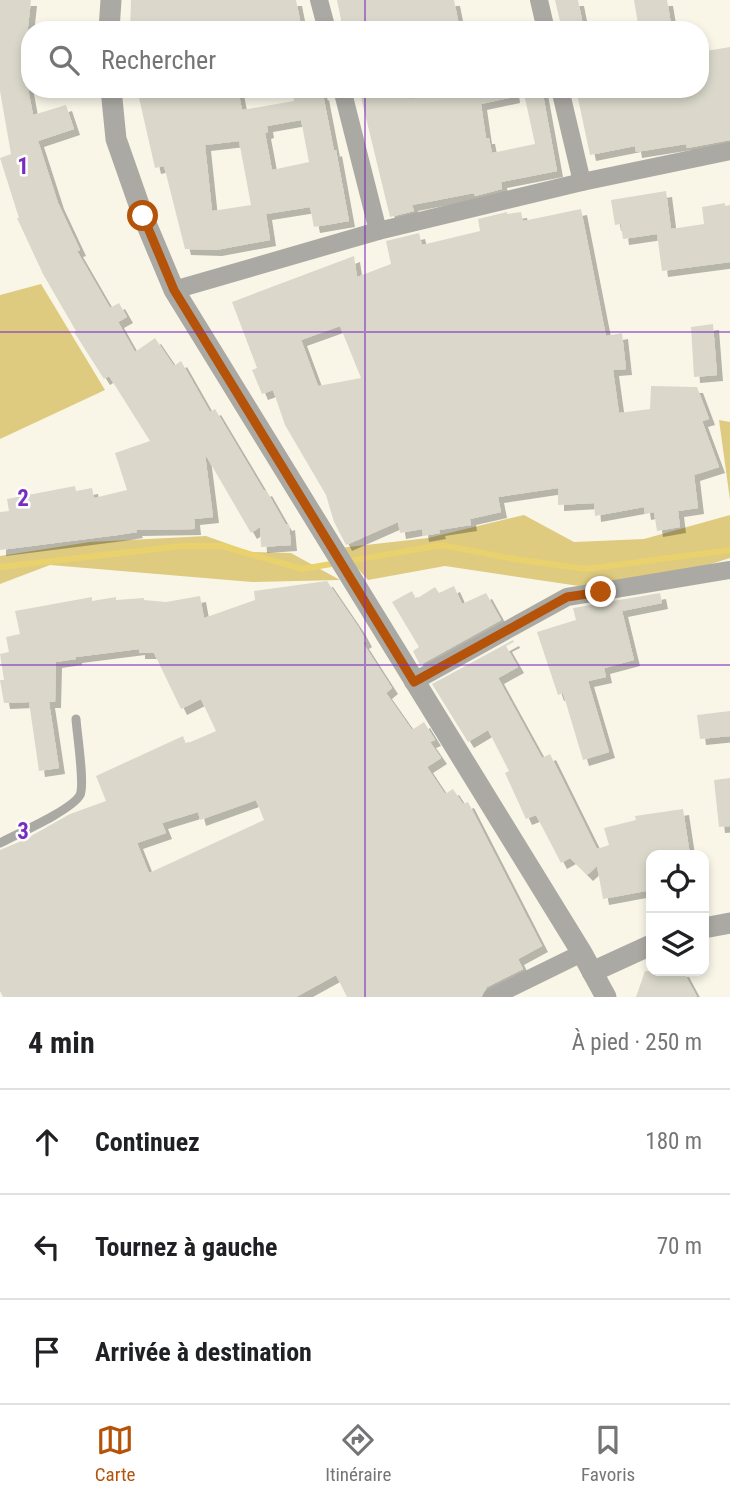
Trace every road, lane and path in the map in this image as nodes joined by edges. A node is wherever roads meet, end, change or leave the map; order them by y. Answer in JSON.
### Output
{"nodes":[{"id":1,"x":111,"y":0,"type":"edge"},
{"id":2,"x":319,"y":0,"type":"edge"},
{"id":3,"x":539,"y":0,"type":"edge"},
{"id":4,"x":110,"y":21,"type":"edge"},
{"id":5,"x":325,"y":21,"type":"edge"},
{"id":6,"x":544,"y":21,"type":"edge"},
{"id":7,"x":112,"y":98,"type":"edge"},
{"id":8,"x":344,"y":98,"type":"edge"},
{"id":9,"x":562,"y":98,"type":"edge"},
{"id":10,"x":730,"y":151,"type":"edge"},
{"id":11,"x":582,"y":182,"type":"junction"},
{"id":12,"x":378,"y":231,"type":"junction"},
{"id":13,"x":174,"y":290,"type":"junction"},
{"id":14,"x":730,"y":570,"type":"edge"},
{"id":15,"x":414,"y":682,"type":"junction"},
{"id":16,"x":76,"y":719,"type":"dead end"},
{"id":17,"x":0,"y":843,"type":"edge"},
{"id":18,"x":730,"y":923,"type":"edge"},
{"id":19,"x":709,"y":927,"type":"edge"},
{"id":20,"x":646,"y":946,"type":"edge"},
{"id":21,"x":587,"y":962,"type":"junction"},
{"id":22,"x":492,"y":997,"type":"edge"},
{"id":23,"x":606,"y":997,"type":"edge"}],
"edges":[{"from":1,"to":4,"type":"street"},
{"from":2,"to":5,"type":"street"},
{"from":3,"to":6,"type":"street"},
{"from":7,"to":13,"type":"street"},
{"from":8,"to":12,"type":"street"},
{"from":9,"to":11,"type":"street"},
{"from":10,"to":11,"type":"street"},
{"from":11,"to":12,"type":"street"},
{"from":12,"to":13,"type":"street"},
{"from":13,"to":15,"type":"street"},
{"from":14,"to":15,"type":"street"},
{"from":15,"to":21,"type":"street"},
{"from":16,"to":17,"type":"lane"},
{"from":18,"to":19,"type":"street"},
{"from":20,"to":21,"type":"street"},
{"from":21,"to":22,"type":"street"},
{"from":21,"to":23,"type":"street"}]}
